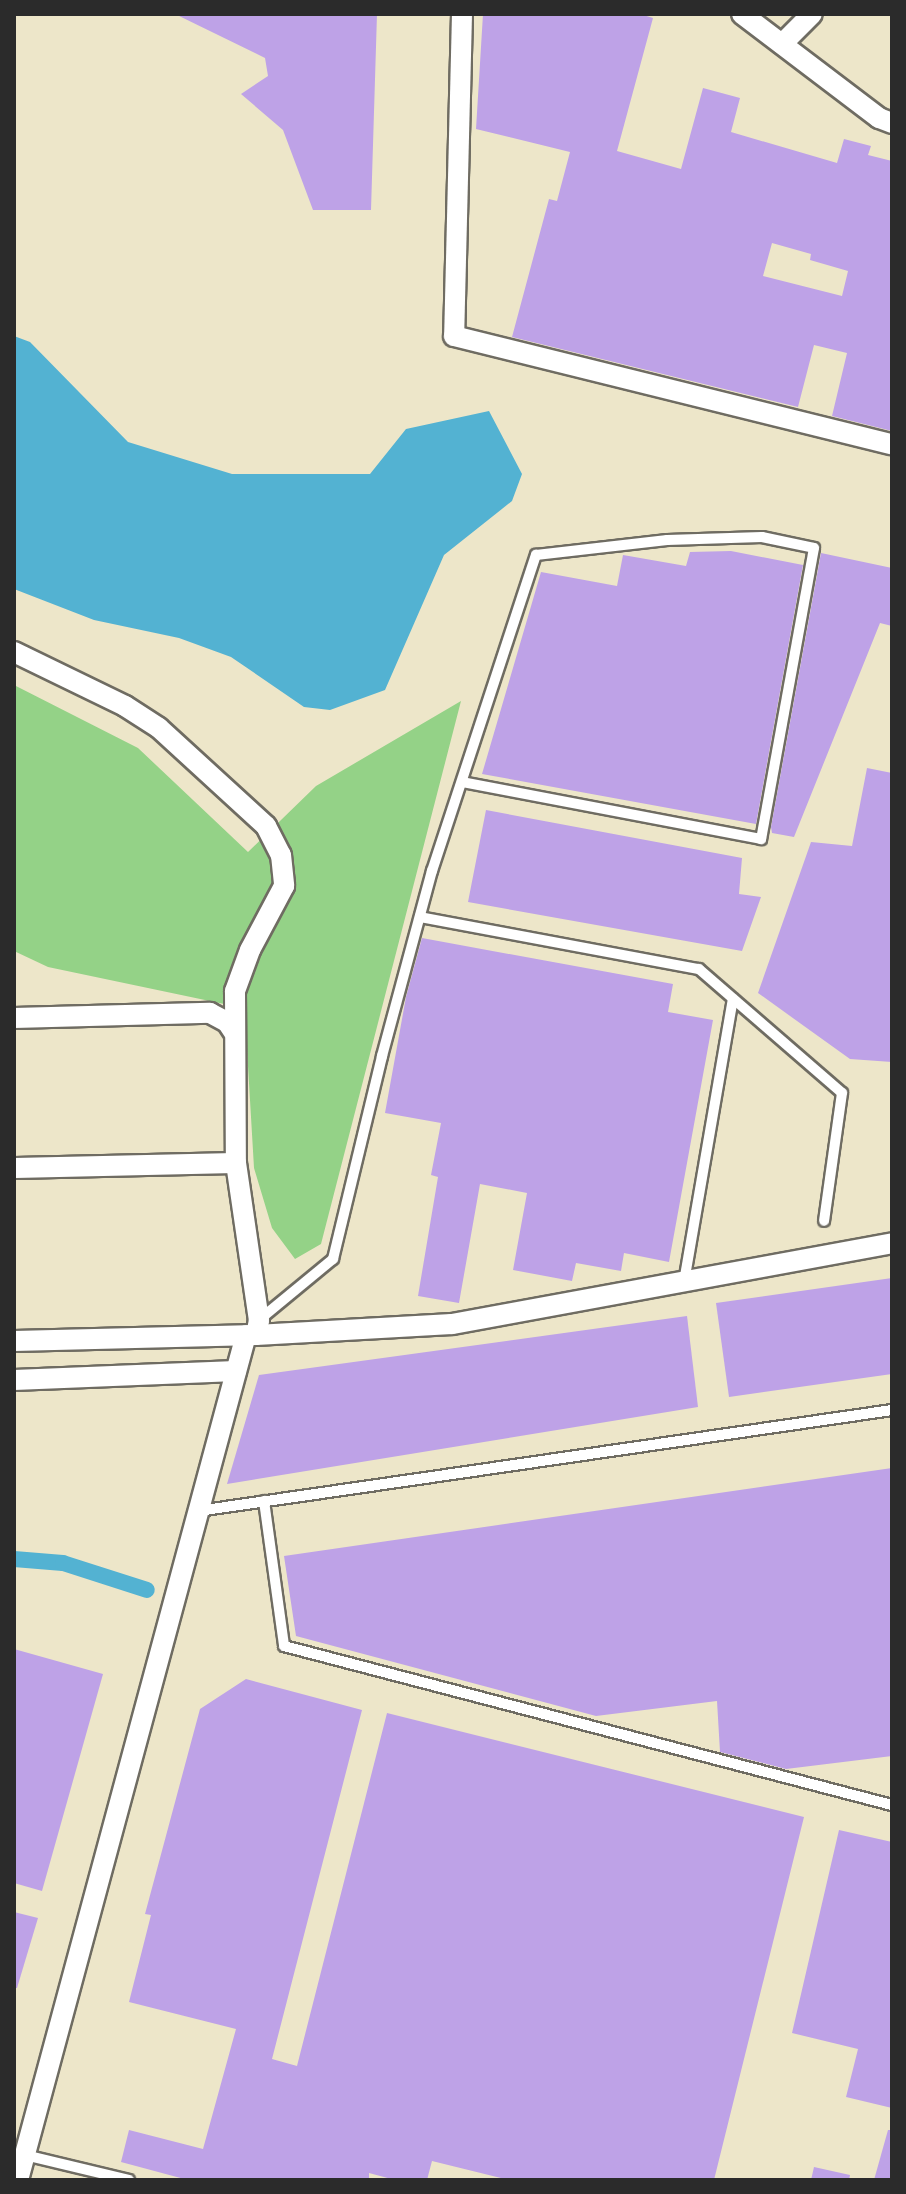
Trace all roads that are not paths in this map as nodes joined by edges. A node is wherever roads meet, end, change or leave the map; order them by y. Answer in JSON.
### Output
{"nodes":[{"id":1,"x":462,"y":14,"type":"edge"},
{"id":2,"x":742,"y":14,"type":"edge"},
{"id":3,"x":812,"y":14,"type":"edge"},
{"id":4,"x":782,"y":44,"type":"junction"},
{"id":5,"x":892,"y":123,"type":"edge"},
{"id":6,"x":892,"y":444,"type":"edge"},
{"id":7,"x":14,"y":652,"type":"edge"},
{"id":8,"x":462,"y":782,"type":"junction"},
{"id":9,"x":420,"y":917,"type":"junction"},
{"id":10,"x":733,"y":999,"type":"junction"},
{"id":11,"x":14,"y":1018,"type":"edge"},
{"id":12,"x":233,"y":1031,"type":"junction"},
{"id":13,"x":236,"y":1163,"type":"junction"},
{"id":14,"x":14,"y":1168,"type":"edge"},
{"id":15,"x":824,"y":1221,"type":"dead end"},
{"id":16,"x":892,"y":1243,"type":"edge"},
{"id":17,"x":684,"y":1282,"type":"junction"},
{"id":18,"x":254,"y":1330,"type":"junction"},
{"id":19,"x":14,"y":1341,"type":"edge"},
{"id":20,"x":236,"y":1371,"type":"junction"},
{"id":21,"x":14,"y":1380,"type":"edge"},
{"id":22,"x":892,"y":1410,"type":"edge"},
{"id":23,"x":264,"y":1501,"type":"junction"},
{"id":24,"x":198,"y":1511,"type":"junction"},
{"id":25,"x":892,"y":1805,"type":"edge"},
{"id":26,"x":25,"y":2155,"type":"junction"},
{"id":27,"x":18,"y":2180,"type":"edge"},
{"id":28,"x":129,"y":2180,"type":"edge"}],
"edges":[{"from":1,"to":6,"type":"street"},
{"from":2,"to":4,"type":"street"},
{"from":3,"to":4,"type":"street"},
{"from":4,"to":5,"type":"street"},
{"from":7,"to":12,"type":"street"},
{"from":8,"to":8,"type":"lane"},
{"from":8,"to":9,"type":"lane"},
{"from":9,"to":10,"type":"lane"},
{"from":9,"to":18,"type":"lane"},
{"from":10,"to":15,"type":"lane"},
{"from":10,"to":17,"type":"lane"},
{"from":11,"to":12,"type":"street"},
{"from":12,"to":13,"type":"street"},
{"from":13,"to":14,"type":"street"},
{"from":13,"to":18,"type":"street"},
{"from":16,"to":17,"type":"street"},
{"from":17,"to":18,"type":"street"},
{"from":18,"to":19,"type":"street"},
{"from":18,"to":20,"type":"street"},
{"from":20,"to":21,"type":"street"},
{"from":20,"to":24,"type":"street"},
{"from":22,"to":23,"type":"lane"},
{"from":23,"to":24,"type":"lane"},
{"from":23,"to":25,"type":"lane"},
{"from":24,"to":26,"type":"street"},
{"from":26,"to":27,"type":"street"},
{"from":26,"to":28,"type":"lane"}]}
